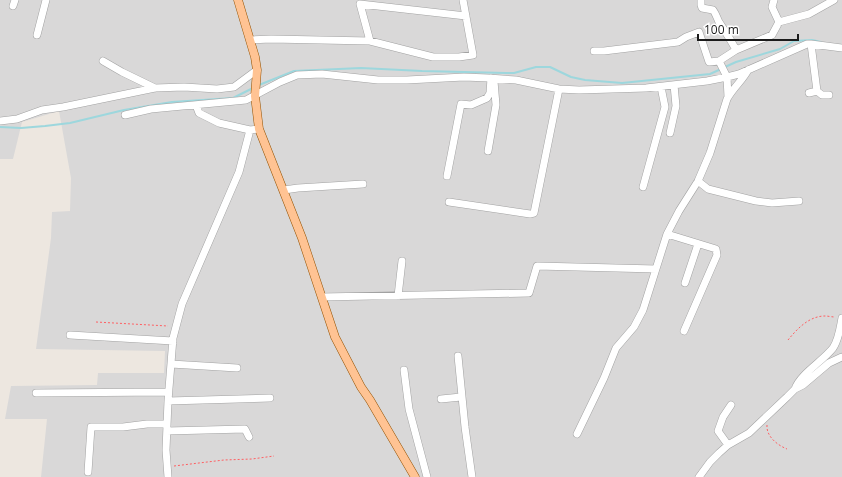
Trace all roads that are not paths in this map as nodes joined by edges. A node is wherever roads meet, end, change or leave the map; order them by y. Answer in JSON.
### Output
{"nodes":[{"id":1,"x":46,"y":0,"type":"edge"},
{"id":2,"x":238,"y":0,"type":"edge"},
{"id":3,"x":463,"y":0,"type":"edge"},
{"id":4,"x":701,"y":0,"type":"edge"},
{"id":5,"x":774,"y":0,"type":"edge"},
{"id":6,"x":834,"y":0,"type":"edge"},
{"id":7,"x":466,"y":16,"type":"junction"},
{"id":8,"x":779,"y":22,"type":"junction"},
{"id":9,"x":36,"y":35,"type":"dead end"},
{"id":10,"x":251,"y":40,"type":"junction"},
{"id":11,"x":370,"y":41,"type":"junction"},
{"id":12,"x":811,"y":44,"type":"junction"},
{"id":13,"x":842,"y":48,"type":"edge"},
{"id":14,"x":736,"y":50,"type":"junction"},
{"id":15,"x":594,"y":51,"type":"dead end"},
{"id":16,"x":103,"y":61,"type":"dead end"},
{"id":17,"x":720,"y":62,"type":"junction"},
{"id":18,"x":257,"y":70,"type":"junction"},
{"id":19,"x":748,"y":70,"type":"junction"},
{"id":20,"x":726,"y":75,"type":"junction"},
{"id":21,"x":493,"y":78,"type":"junction"},
{"id":22,"x":674,"y":85,"type":"junction"},
{"id":23,"x":661,"y":87,"type":"junction"},
{"id":24,"x":155,"y":88,"type":"junction"},
{"id":25,"x":559,"y":89,"type":"junction"},
{"id":26,"x":817,"y":91,"type":"junction"},
{"id":27,"x":809,"y":93,"type":"dead end"},
{"id":28,"x":829,"y":95,"type":"dead end"},
{"id":29,"x":255,"y":96,"type":"junction"},
{"id":30,"x":728,"y":97,"type":"junction"},
{"id":31,"x":196,"y":105,"type":"junction"},
{"id":32,"x":125,"y":115,"type":"dead end"},
{"id":33,"x":0,"y":121,"type":"edge"},
{"id":34,"x":255,"y":129,"type":"junction"},
{"id":35,"x":670,"y":133,"type":"dead end"},
{"id":36,"x":488,"y":151,"type":"dead end"},
{"id":37,"x":447,"y":176,"type":"dead end"},
{"id":38,"x":698,"y":181,"type":"junction"},
{"id":39,"x":363,"y":184,"type":"dead end"},
{"id":40,"x":643,"y":187,"type":"dead end"},
{"id":41,"x":284,"y":190,"type":"junction"},
{"id":42,"x":799,"y":201,"type":"dead end"},
{"id":43,"x":449,"y":202,"type":"dead end"},
{"id":44,"x":667,"y":234,"type":"junction"},
{"id":45,"x":698,"y":244,"type":"junction"},
{"id":46,"x":402,"y":261,"type":"dead end"},
{"id":47,"x":656,"y":269,"type":"junction"},
{"id":48,"x":685,"y":283,"type":"dead end"},
{"id":49,"x":398,"y":296,"type":"junction"},
{"id":50,"x":322,"y":297,"type":"junction"},
{"id":51,"x":840,"y":316,"type":"edge"},
{"id":52,"x":684,"y":331,"type":"dead end"},
{"id":53,"x":841,"y":333,"type":"edge"},
{"id":54,"x":70,"y":335,"type":"dead end"},
{"id":55,"x":173,"y":341,"type":"junction"},
{"id":56,"x":828,"y":354,"type":"junction"},
{"id":57,"x":458,"y":356,"type":"dead end"},
{"id":58,"x":842,"y":357,"type":"edge"},
{"id":59,"x":835,"y":360,"type":"junction"},
{"id":60,"x":171,"y":364,"type":"junction"},
{"id":61,"x":237,"y":368,"type":"dead end"},
{"id":62,"x":404,"y":370,"type":"dead end"},
{"id":63,"x":795,"y":389,"type":"junction"},
{"id":64,"x":168,"y":392,"type":"junction"},
{"id":65,"x":36,"y":393,"type":"dead end"},
{"id":66,"x":461,"y":397,"type":"junction"},
{"id":67,"x":270,"y":398,"type":"dead end"},
{"id":68,"x":441,"y":399,"type":"dead end"},
{"id":69,"x":168,"y":400,"type":"junction"},
{"id":70,"x":730,"y":405,"type":"dead end"},
{"id":71,"x":167,"y":428,"type":"junction"},
{"id":72,"x":577,"y":434,"type":"dead end"},
{"id":73,"x":249,"y":437,"type":"dead end"},
{"id":74,"x":728,"y":445,"type":"junction"},
{"id":75,"x":88,"y":472,"type":"dead end"},
{"id":76,"x":168,"y":477,"type":"edge"},
{"id":77,"x":415,"y":477,"type":"edge"},
{"id":78,"x":427,"y":477,"type":"edge"},
{"id":79,"x":472,"y":477,"type":"edge"},
{"id":80,"x":699,"y":477,"type":"edge"}],
"edges":[{"from":1,"to":9,"type":"street"},
{"from":2,"to":10,"type":"main road"},
{"from":3,"to":7,"type":"street"},
{"from":4,"to":14,"type":"street"},
{"from":5,"to":8,"type":"street"},
{"from":6,"to":8,"type":"street"},
{"from":7,"to":11,"type":"street"},
{"from":7,"to":11,"type":"street"},
{"from":8,"to":14,"type":"street"},
{"from":10,"to":11,"type":"street"},
{"from":10,"to":18,"type":"main road"},
{"from":12,"to":13,"type":"street"},
{"from":12,"to":19,"type":"street"},
{"from":12,"to":26,"type":"street"},
{"from":14,"to":17,"type":"street"},
{"from":15,"to":17,"type":"street"},
{"from":16,"to":24,"type":"street"},
{"from":17,"to":20,"type":"street"},
{"from":18,"to":24,"type":"street"},
{"from":18,"to":29,"type":"main road"},
{"from":19,"to":20,"type":"street"},
{"from":19,"to":30,"type":"street"},
{"from":20,"to":22,"type":"street"},
{"from":20,"to":30,"type":"street"},
{"from":21,"to":25,"type":"street"},
{"from":21,"to":29,"type":"street"},
{"from":21,"to":36,"type":"street"},
{"from":21,"to":37,"type":"street"},
{"from":22,"to":23,"type":"street"},
{"from":22,"to":35,"type":"street"},
{"from":23,"to":25,"type":"street"},
{"from":23,"to":40,"type":"street"},
{"from":24,"to":33,"type":"street"},
{"from":25,"to":43,"type":"street"},
{"from":26,"to":27,"type":"street"},
{"from":26,"to":28,"type":"street"},
{"from":29,"to":31,"type":"street"},
{"from":29,"to":34,"type":"main road"},
{"from":30,"to":38,"type":"street"},
{"from":31,"to":32,"type":"street"},
{"from":31,"to":34,"type":"street"},
{"from":34,"to":41,"type":"main road"},
{"from":34,"to":55,"type":"street"},
{"from":38,"to":42,"type":"street"},
{"from":38,"to":44,"type":"street"},
{"from":39,"to":41,"type":"street"},
{"from":41,"to":50,"type":"main road"},
{"from":44,"to":45,"type":"street"},
{"from":44,"to":47,"type":"street"},
{"from":45,"to":48,"type":"street"},
{"from":45,"to":52,"type":"street"},
{"from":46,"to":49,"type":"street"},
{"from":47,"to":49,"type":"street"},
{"from":47,"to":72,"type":"street"},
{"from":49,"to":50,"type":"street"},
{"from":50,"to":77,"type":"main road"},
{"from":51,"to":53,"type":"street"},
{"from":53,"to":56,"type":"street"},
{"from":54,"to":55,"type":"street"},
{"from":55,"to":60,"type":"street"},
{"from":56,"to":59,"type":"street"},
{"from":56,"to":63,"type":"street"},
{"from":57,"to":66,"type":"street"},
{"from":58,"to":59,"type":"street"},
{"from":59,"to":63,"type":"street"},
{"from":60,"to":61,"type":"street"},
{"from":60,"to":64,"type":"street"},
{"from":62,"to":78,"type":"street"},
{"from":63,"to":74,"type":"street"},
{"from":64,"to":65,"type":"street"},
{"from":64,"to":69,"type":"street"},
{"from":66,"to":68,"type":"street"},
{"from":66,"to":79,"type":"street"},
{"from":67,"to":69,"type":"street"},
{"from":69,"to":71,"type":"street"},
{"from":70,"to":74,"type":"street"},
{"from":71,"to":73,"type":"street"},
{"from":71,"to":75,"type":"street"},
{"from":71,"to":76,"type":"street"},
{"from":74,"to":80,"type":"street"}]}
